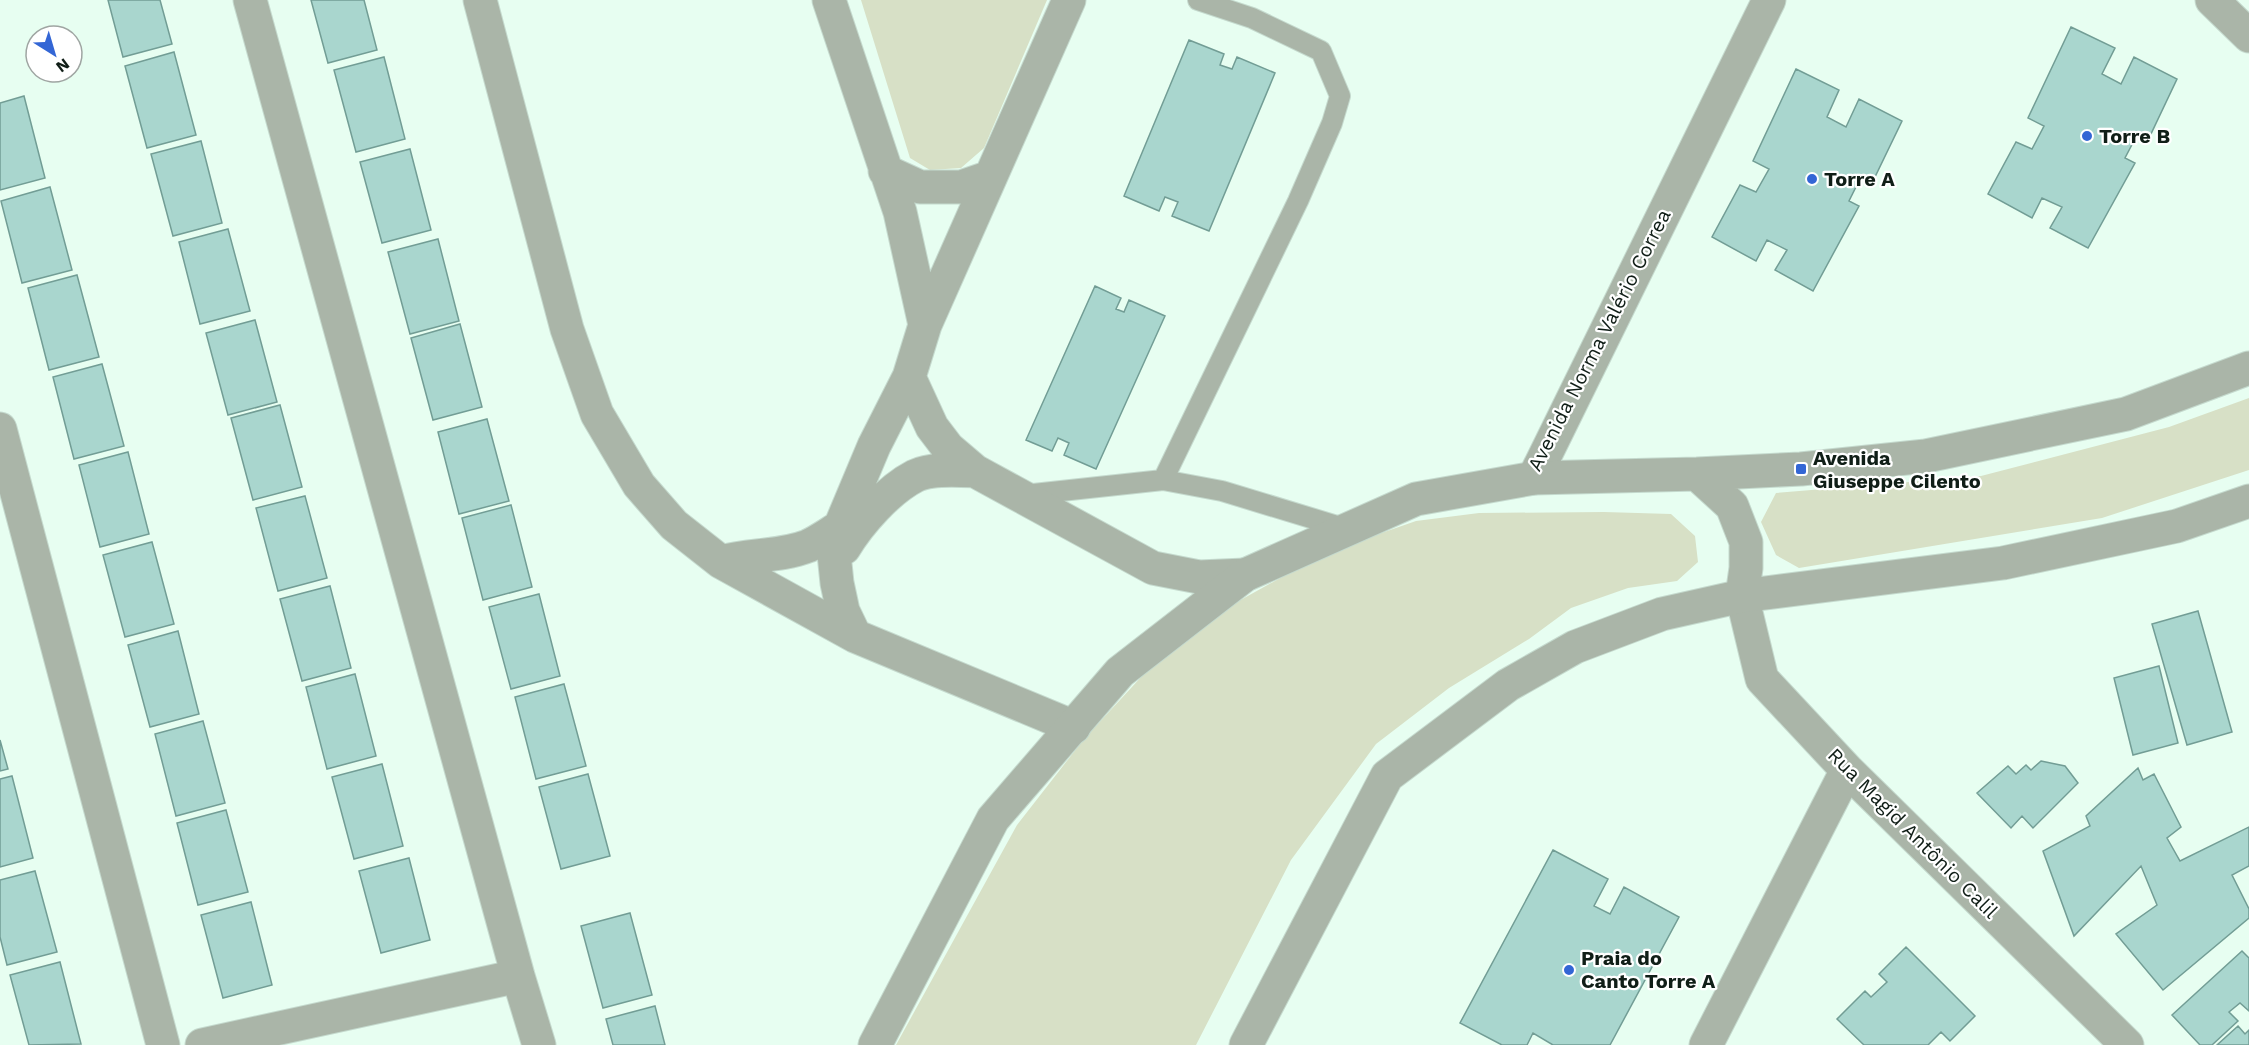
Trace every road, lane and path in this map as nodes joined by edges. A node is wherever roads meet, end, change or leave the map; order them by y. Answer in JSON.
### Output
{"nodes":[{"id":1,"x":250,"y":0,"type":"edge"},
{"id":2,"x":480,"y":0,"type":"edge"},
{"id":3,"x":829,"y":0,"type":"edge"},
{"id":4,"x":1069,"y":0,"type":"edge"},
{"id":5,"x":1198,"y":0,"type":"edge"},
{"id":6,"x":1769,"y":0,"type":"edge"},
{"id":7,"x":2212,"y":0,"type":"edge"},
{"id":8,"x":2249,"y":36,"type":"edge"},
{"id":9,"x":885,"y":171,"type":"junction"},
{"id":10,"x":990,"y":177,"type":"junction"},
{"id":11,"x":924,"y":326,"type":"junction"},
{"id":12,"x":2249,"y":368,"type":"edge"},
{"id":13,"x":909,"y":377,"type":"junction"},
{"id":14,"x":0,"y":429,"type":"edge"},
{"id":15,"x":975,"y":471,"type":"junction"},
{"id":16,"x":1697,"y":474,"type":"junction"},
{"id":17,"x":1534,"y":478,"type":"junction"},
{"id":18,"x":1162,"y":480,"type":"junction"},
{"id":19,"x":1018,"y":495,"type":"junction"},
{"id":20,"x":2249,"y":501,"type":"edge"},
{"id":21,"x":840,"y":526,"type":"junction"},
{"id":22,"x":1347,"y":530,"type":"junction"},
{"id":23,"x":721,"y":562,"type":"junction"},
{"id":24,"x":835,"y":563,"type":"junction"},
{"id":25,"x":1245,"y":575,"type":"junction"},
{"id":26,"x":1742,"y":596,"type":"junction"},
{"id":27,"x":855,"y":636,"type":"junction"},
{"id":28,"x":1074,"y":727,"type":"junction"},
{"id":29,"x":1847,"y":770,"type":"junction"},
{"id":30,"x":518,"y":976,"type":"junction"},
{"id":31,"x":163,"y":1045,"type":"edge"},
{"id":32,"x":202,"y":1045,"type":"edge"},
{"id":33,"x":539,"y":1045,"type":"edge"},
{"id":34,"x":875,"y":1045,"type":"edge"},
{"id":35,"x":1246,"y":1045,"type":"edge"},
{"id":36,"x":1706,"y":1045,"type":"edge"},
{"id":37,"x":2127,"y":1045,"type":"edge"}],
"edges":[{"from":1,"to":30,"type":"street"},
{"from":2,"to":23,"type":"street"},
{"from":3,"to":9,"type":"street"},
{"from":4,"to":10,"type":"street"},
{"from":5,"to":18,"type":"lane"},
{"from":6,"to":17,"type":"street","name":"Avenida Norma Valério Correa"},
{"from":7,"to":8,"type":"street"},
{"from":9,"to":10,"type":"street"},
{"from":9,"to":11,"type":"street"},
{"from":10,"to":11,"type":"street"},
{"from":11,"to":13,"type":"street"},
{"from":12,"to":16,"type":"street"},
{"from":13,"to":15,"type":"street"},
{"from":13,"to":21,"type":"street"},
{"from":14,"to":31,"type":"street"},
{"from":15,"to":19,"type":"street"},
{"from":15,"to":24,"type":"street"},
{"from":16,"to":17,"type":"street"},
{"from":16,"to":26,"type":"street"},
{"from":17,"to":22,"type":"street","name":"Avenida Norma Valério Correa"},
{"from":18,"to":19,"type":"lane"},
{"from":18,"to":22,"type":"lane"},
{"from":19,"to":25,"type":"street"},
{"from":20,"to":26,"type":"street"},
{"from":21,"to":23,"type":"street"},
{"from":21,"to":24,"type":"street"},
{"from":22,"to":25,"type":"street","name":"Avenida Norma Valério Correa"},
{"from":23,"to":27,"type":"street"},
{"from":24,"to":27,"type":"street"},
{"from":25,"to":28,"type":"street","name":"Avenida Norma Valério Correa"},
{"from":26,"to":29,"type":"street","name":"Rua Magid Antônio Calil"},
{"from":26,"to":35,"type":"street"},
{"from":27,"to":28,"type":"street"},
{"from":28,"to":34,"type":"street","name":"Avenida Norma Valério Correa"},
{"from":29,"to":36,"type":"street"},
{"from":29,"to":37,"type":"street","name":"Rua Magid Antônio Calil"},
{"from":30,"to":32,"type":"street"},
{"from":30,"to":33,"type":"street"}]}
